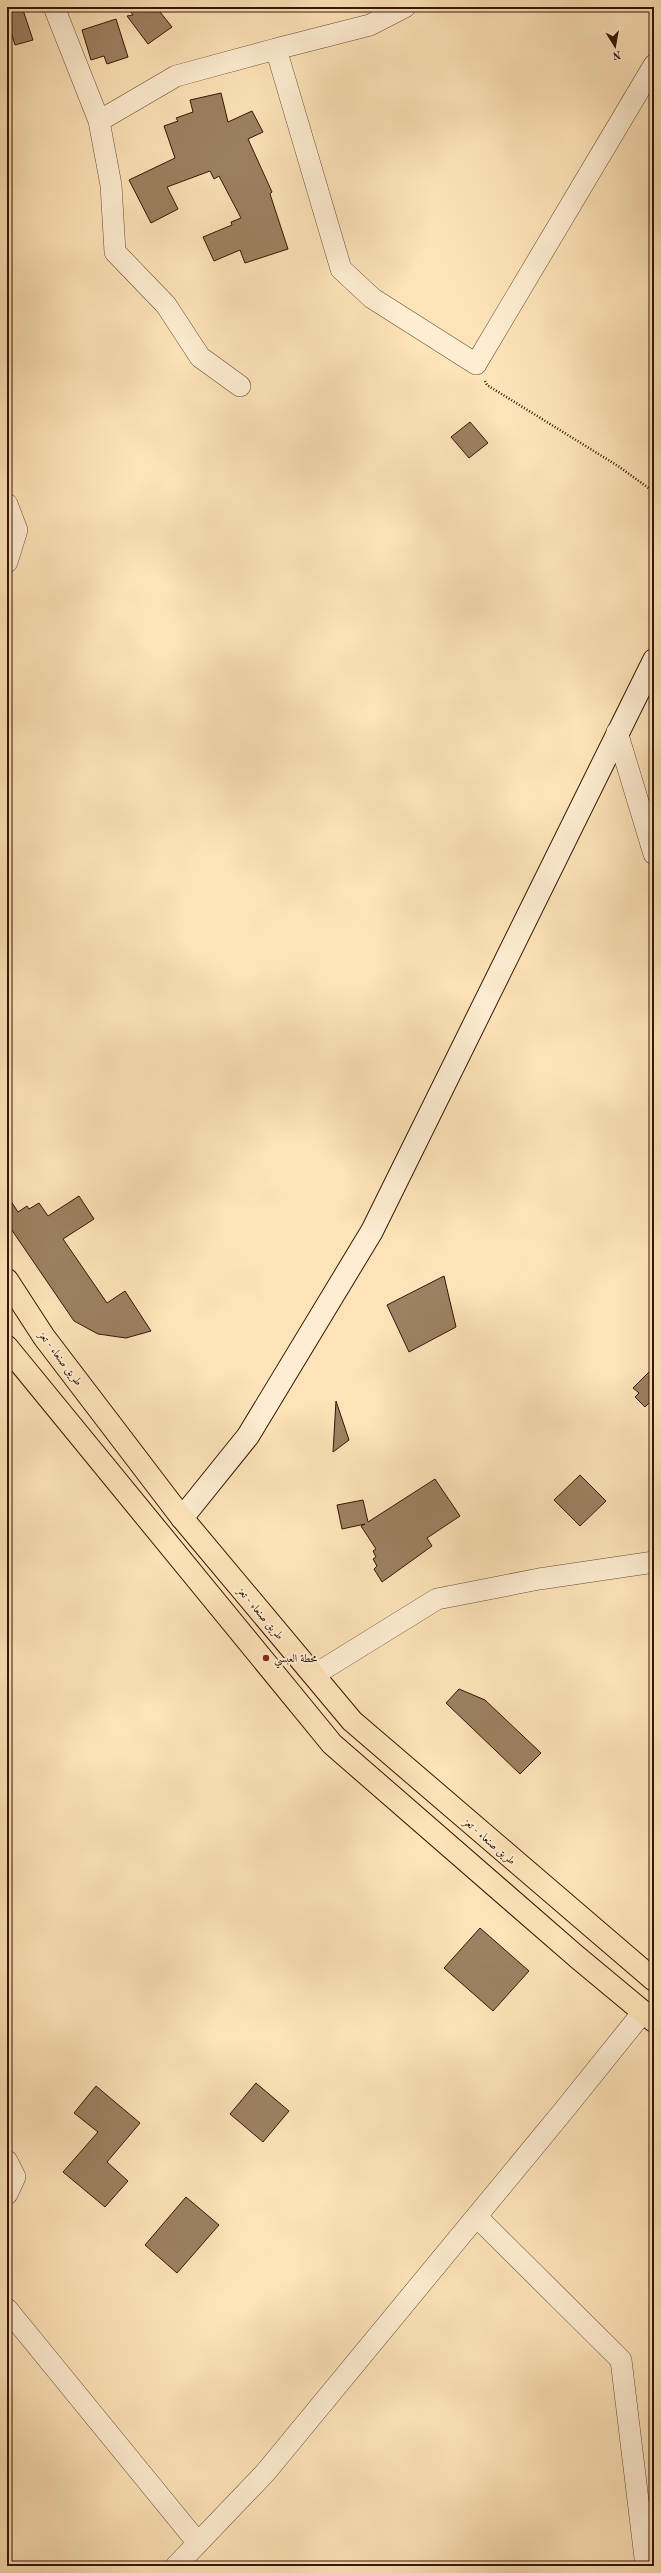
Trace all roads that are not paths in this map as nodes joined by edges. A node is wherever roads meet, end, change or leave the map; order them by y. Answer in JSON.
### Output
{"nodes":[{"id":1,"x":54,"y":7,"type":"edge"},
{"id":2,"x":405,"y":7,"type":"edge"},
{"id":3,"x":276,"y":49,"type":"junction"},
{"id":4,"x":654,"y":65,"type":"edge"},
{"id":5,"x":98,"y":121,"type":"junction"},
{"id":6,"x":240,"y":386,"type":"dead end"},
{"id":7,"x":7,"y":504,"type":"edge"},
{"id":8,"x":7,"y":562,"type":"edge"},
{"id":9,"x":654,"y":660,"type":"edge"},
{"id":10,"x":617,"y":732,"type":"junction"},
{"id":11,"x":654,"y":854,"type":"edge"},
{"id":12,"x":7,"y":1280,"type":"edge"},
{"id":13,"x":7,"y":1347,"type":"edge"},
{"id":14,"x":182,"y":1518,"type":"junction"},
{"id":15,"x":654,"y":1562,"type":"edge"},
{"id":16,"x":314,"y":1675,"type":"junction"},
{"id":17,"x":654,"y":1980,"type":"edge"},
{"id":18,"x":648,"y":2016,"type":"edge"},
{"id":19,"x":7,"y":2161,"type":"edge"},
{"id":20,"x":7,"y":2194,"type":"edge"},
{"id":21,"x":477,"y":2217,"type":"junction"},
{"id":22,"x":7,"y":2309,"type":"edge"},
{"id":23,"x":198,"y":2543,"type":"junction"},
{"id":24,"x":176,"y":2566,"type":"edge"},
{"id":25,"x":646,"y":2566,"type":"edge"}],
"edges":[{"from":1,"to":5,"type":"street"},
{"from":2,"to":3,"type":"street"},
{"from":3,"to":4,"type":"street"},
{"from":3,"to":5,"type":"street"},
{"from":5,"to":6,"type":"street"},
{"from":7,"to":8,"type":"street"},
{"from":9,"to":10,"type":"street"},
{"from":10,"to":11,"type":"street"},
{"from":10,"to":14,"type":"street"},
{"from":12,"to":14,"type":"highway","name":"طريق صنعاء - تعز"},
{"from":13,"to":18,"type":"highway"},
{"from":14,"to":16,"type":"highway","name":"طريق صنعاء - تعز"},
{"from":15,"to":16,"type":"street"},
{"from":16,"to":17,"type":"highway","name":"طريق صنعاء - تعز"},
{"from":18,"to":21,"type":"street"},
{"from":19,"to":20,"type":"street"},
{"from":21,"to":23,"type":"street"},
{"from":21,"to":25,"type":"street"},
{"from":22,"to":23,"type":"street"},
{"from":23,"to":24,"type":"street"}]}
